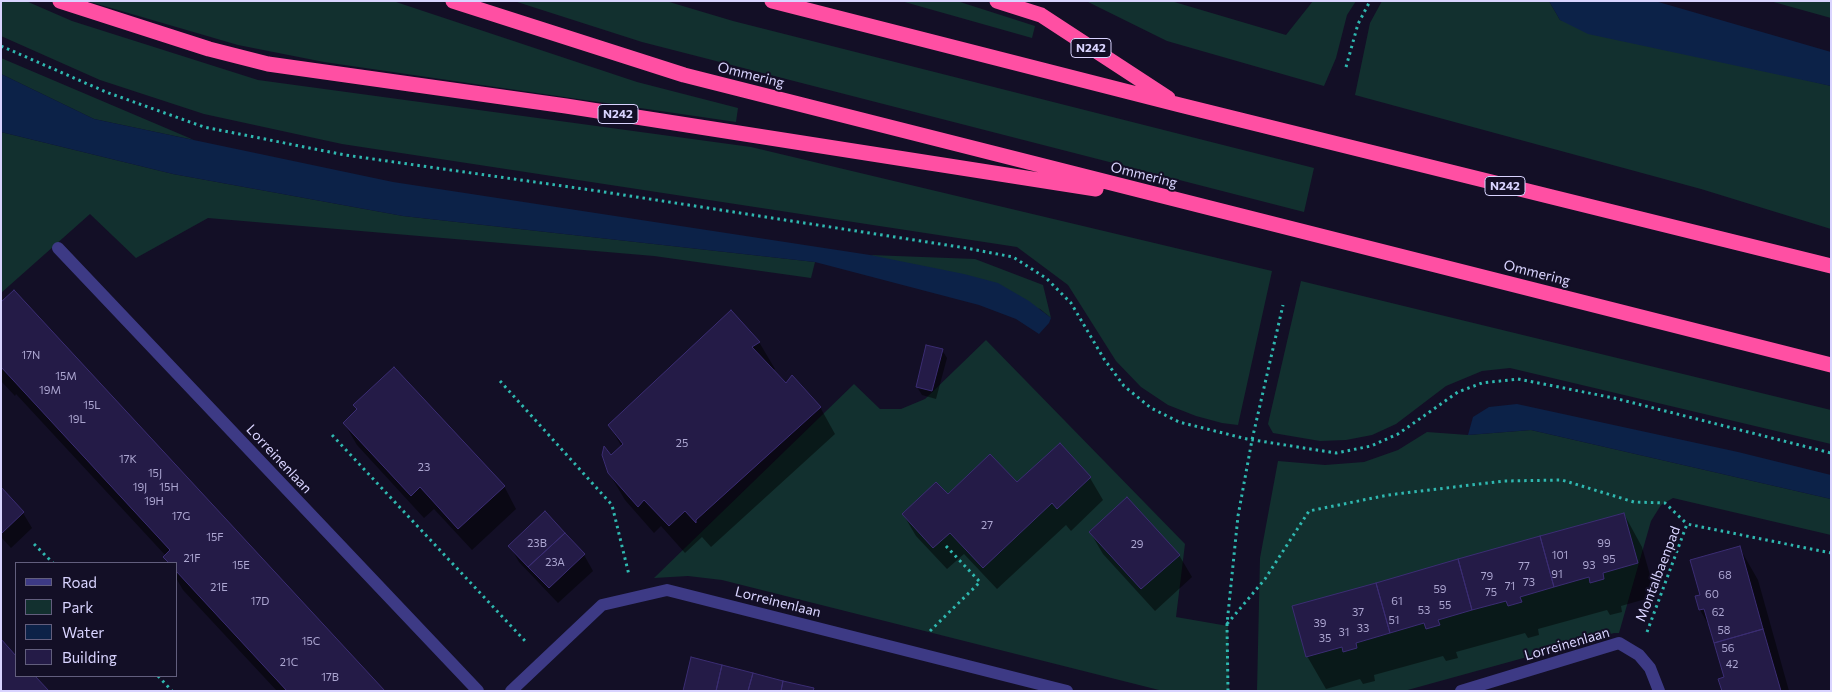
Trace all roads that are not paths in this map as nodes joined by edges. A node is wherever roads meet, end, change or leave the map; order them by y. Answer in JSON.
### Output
{"nodes":[{"id":1,"x":60,"y":1,"type":"edge"},
{"id":2,"x":453,"y":1,"type":"edge"},
{"id":3,"x":772,"y":1,"type":"edge"},
{"id":4,"x":997,"y":1,"type":"edge"},
{"id":5,"x":1180,"y":106,"type":"junction"},
{"id":6,"x":1182,"y":202,"type":"junction"},
{"id":7,"x":58,"y":248,"type":"dead end"},
{"id":8,"x":1831,"y":266,"type":"edge"},
{"id":9,"x":1831,"y":364,"type":"edge"},
{"id":10,"x":478,"y":691,"type":"edge"},
{"id":11,"x":511,"y":691,"type":"edge"},
{"id":12,"x":1067,"y":691,"type":"edge"},
{"id":13,"x":1461,"y":691,"type":"edge"},
{"id":14,"x":1659,"y":691,"type":"edge"}],
"edges":[{"from":1,"to":6,"type":"highway","number":"N242"},
{"from":2,"to":6,"type":"highway","name":"Ommering","number":"N242"},
{"from":3,"to":5,"type":"highway","number":"N242"},
{"from":4,"to":5,"type":"highway","number":"N242"},
{"from":5,"to":8,"type":"highway","number":"N242"},
{"from":6,"to":9,"type":"highway","name":"Ommering","number":"N242"},
{"from":7,"to":10,"type":"street","name":"Lorreinenlaan"},
{"from":11,"to":12,"type":"street","name":"Lorreinenlaan"},
{"from":13,"to":14,"type":"street","name":"Lorreinenlaan"}]}
